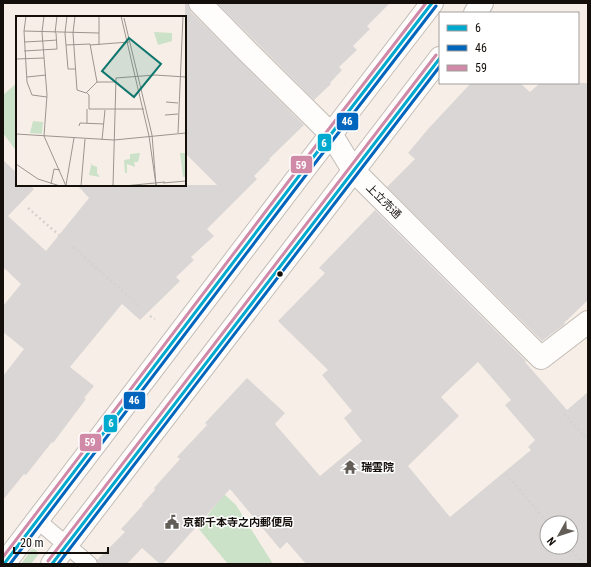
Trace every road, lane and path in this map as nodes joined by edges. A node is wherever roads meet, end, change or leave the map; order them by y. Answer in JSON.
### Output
{"nodes":[{"id":1,"x":200,"y":3,"type":"edge"},
{"id":2,"x":432,"y":3,"type":"edge"},
{"id":3,"x":482,"y":3,"type":"edge"},
{"id":4,"x":476,"y":12,"type":"edge"},
{"id":5,"x":439,"y":59,"type":"edge"},
{"id":6,"x":331,"y":134,"type":"junction"},
{"id":7,"x":353,"y":170,"type":"junction"},
{"id":8,"x":28,"y":208,"type":"dead end"},
{"id":9,"x":59,"y":235,"type":"dead end"},
{"id":10,"x":73,"y":247,"type":"dead end"},
{"id":11,"x":138,"y":305,"type":"dead end"},
{"id":12,"x":585,"y":329,"type":"edge"},
{"id":13,"x":564,"y":414,"type":"dead end"},
{"id":14,"x":588,"y":440,"type":"edge"},
{"id":15,"x":506,"y":474,"type":"dead end"},
{"id":16,"x":541,"y":515,"type":"edge"},
{"id":17,"x":37,"y":520,"type":"junction"},
{"id":18,"x":67,"y":545,"type":"junction"},
{"id":19,"x":576,"y":555,"type":"edge"},
{"id":20,"x":4,"y":564,"type":"edge"},
{"id":21,"x":52,"y":564,"type":"edge"},
{"id":22,"x":88,"y":564,"type":"edge"},
{"id":23,"x":584,"y":564,"type":"edge"}],
"edges":[{"from":1,"to":6,"type":"main road","name":"上立売通"},
{"from":2,"to":6,"type":"main road"},
{"from":3,"to":4,"type":"main road"},
{"from":5,"to":7,"type":"main road"},
{"from":6,"to":7,"type":"main road","name":"上立売通"},
{"from":6,"to":17,"type":"main road"},
{"from":7,"to":12,"type":"main road","name":"上立売通"},
{"from":7,"to":18,"type":"main road"},
{"from":8,"to":9,"type":"path"},
{"from":10,"to":11,"type":"path"},
{"from":13,"to":14,"type":"path"},
{"from":15,"to":16,"type":"path"},
{"from":17,"to":18,"type":"lane"},
{"from":17,"to":20,"type":"main road"},
{"from":18,"to":21,"type":"main road"},
{"from":18,"to":22,"type":"lane"},
{"from":19,"to":23,"type":"path"}]}
